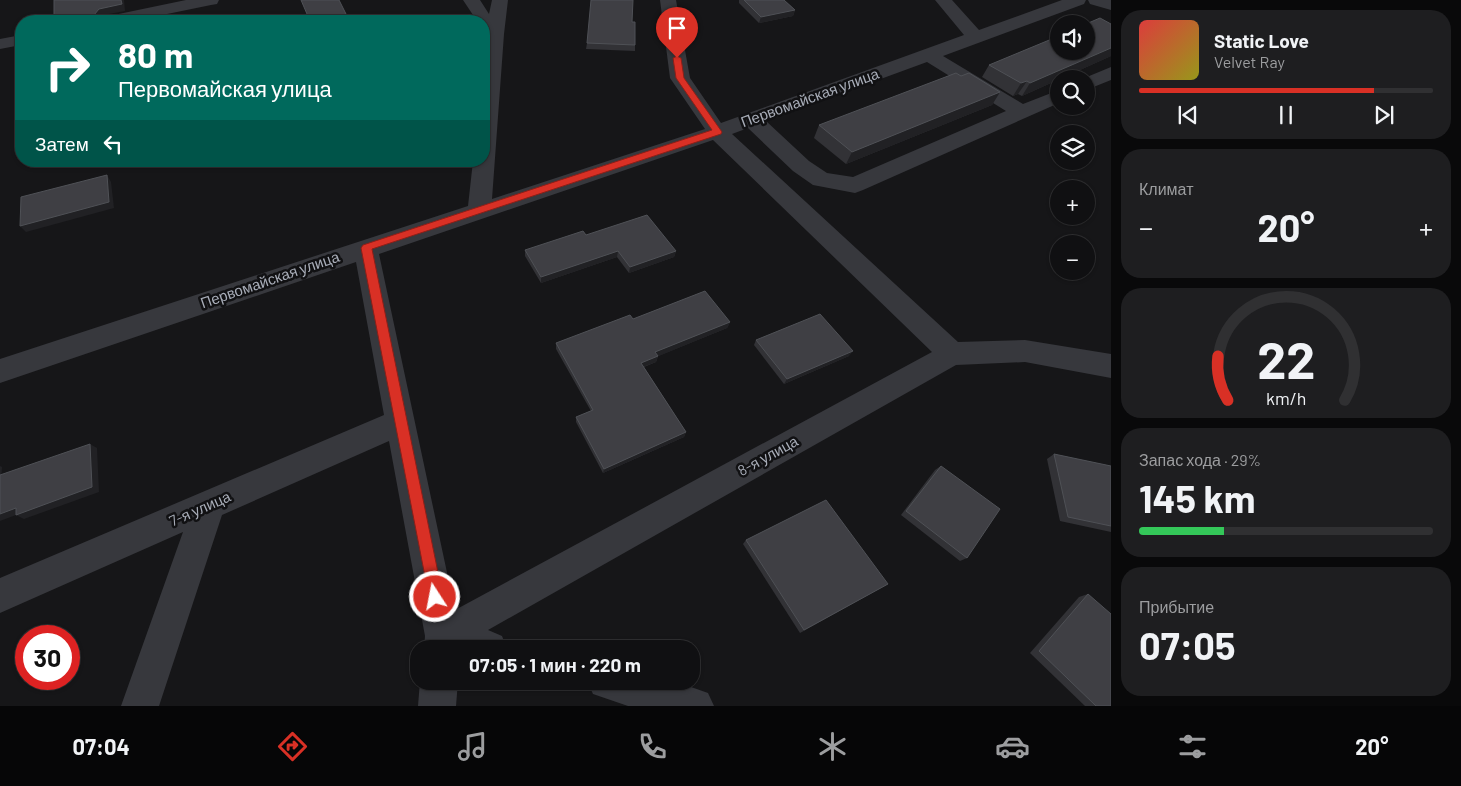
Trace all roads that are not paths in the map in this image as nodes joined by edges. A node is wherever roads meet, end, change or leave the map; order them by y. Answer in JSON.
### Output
{"nodes":[{"id":1,"x":211,"y":0,"type":"edge"},
{"id":2,"x":471,"y":0,"type":"edge"},
{"id":3,"x":500,"y":0,"type":"edge"},
{"id":4,"x":668,"y":0,"type":"edge"},
{"id":5,"x":943,"y":0,"type":"edge"},
{"id":6,"x":1078,"y":0,"type":"edge"},
{"id":7,"x":1096,"y":0,"type":"edge"},
{"id":8,"x":1111,"y":6,"type":"edge"},
{"id":9,"x":139,"y":15,"type":"edge"},
{"id":10,"x":482,"y":15,"type":"edge"},
{"id":11,"x":490,"y":27,"type":"edge"},
{"id":12,"x":495,"y":34,"type":"junction"},
{"id":13,"x":976,"y":38,"type":"junction"},
{"id":14,"x":15,"y":41,"type":"edge"},
{"id":15,"x":0,"y":44,"type":"edge"},
{"id":16,"x":929,"y":55,"type":"junction"},
{"id":17,"x":1109,"y":75,"type":"edge"},
{"id":18,"x":1095,"y":80,"type":"edge"},
{"id":19,"x":490,"y":91,"type":"edge"},
{"id":20,"x":1050,"y":100,"type":"edge"},
{"id":21,"x":1021,"y":112,"type":"junction"},
{"id":22,"x":751,"y":119,"type":"junction"},
{"id":23,"x":718,"y":132,"type":"junction"},
{"id":24,"x":483,"y":167,"type":"edge"},
{"id":25,"x":479,"y":210,"type":"junction"},
{"id":26,"x":366,"y":248,"type":"junction"},
{"id":27,"x":952,"y":354,"type":"junction"},
{"id":28,"x":1111,"y":366,"type":"edge"},
{"id":29,"x":0,"y":371,"type":"edge"},
{"id":30,"x":400,"y":422,"type":"junction"},
{"id":31,"x":209,"y":505,"type":"junction"},
{"id":32,"x":0,"y":596,"type":"edge"},
{"id":33,"x":443,"y":640,"type":"edge"},
{"id":34,"x":447,"y":640,"type":"edge"},
{"id":35,"x":438,"y":690,"type":"edge"},
{"id":36,"x":638,"y":690,"type":"edge"},
{"id":37,"x":140,"y":706,"type":"edge"},
{"id":38,"x":437,"y":706,"type":"edge"},
{"id":39,"x":695,"y":706,"type":"edge"}],
"edges":[{"from":1,"to":9,"type":"street"},
{"from":2,"to":10,"type":"street"},
{"from":3,"to":12,"type":"street"},
{"from":4,"to":23,"type":"street"},
{"from":5,"to":13,"type":"street"},
{"from":6,"to":13,"type":"street","name":"Первомайская улица"},
{"from":7,"to":8,"type":"street"},
{"from":11,"to":12,"type":"street"},
{"from":12,"to":19,"type":"street"},
{"from":13,"to":16,"type":"street","name":"Первомайская улица"},
{"from":14,"to":15,"type":"street"},
{"from":16,"to":21,"type":"street"},
{"from":16,"to":22,"type":"street","name":"Первомайская улица"},
{"from":17,"to":18,"type":"street"},
{"from":20,"to":21,"type":"street"},
{"from":21,"to":22,"type":"street"},
{"from":22,"to":23,"type":"street","name":"Первомайская улица"},
{"from":23,"to":25,"type":"street","name":"Первомайская улица"},
{"from":23,"to":27,"type":"street"},
{"from":24,"to":25,"type":"street"},
{"from":25,"to":26,"type":"street","name":"Первомайская улица"},
{"from":26,"to":29,"type":"street","name":"Первомайская улица"},
{"from":26,"to":30,"type":"street"},
{"from":27,"to":28,"type":"street","name":"8-я улица"},
{"from":27,"to":34,"type":"street","name":"8-я улица"},
{"from":30,"to":31,"type":"street","name":"7-я улица"},
{"from":30,"to":33,"type":"street"},
{"from":31,"to":32,"type":"street","name":"7-я улица"},
{"from":31,"to":37,"type":"street"},
{"from":35,"to":38,"type":"street"},
{"from":36,"to":39,"type":"street"}]}
